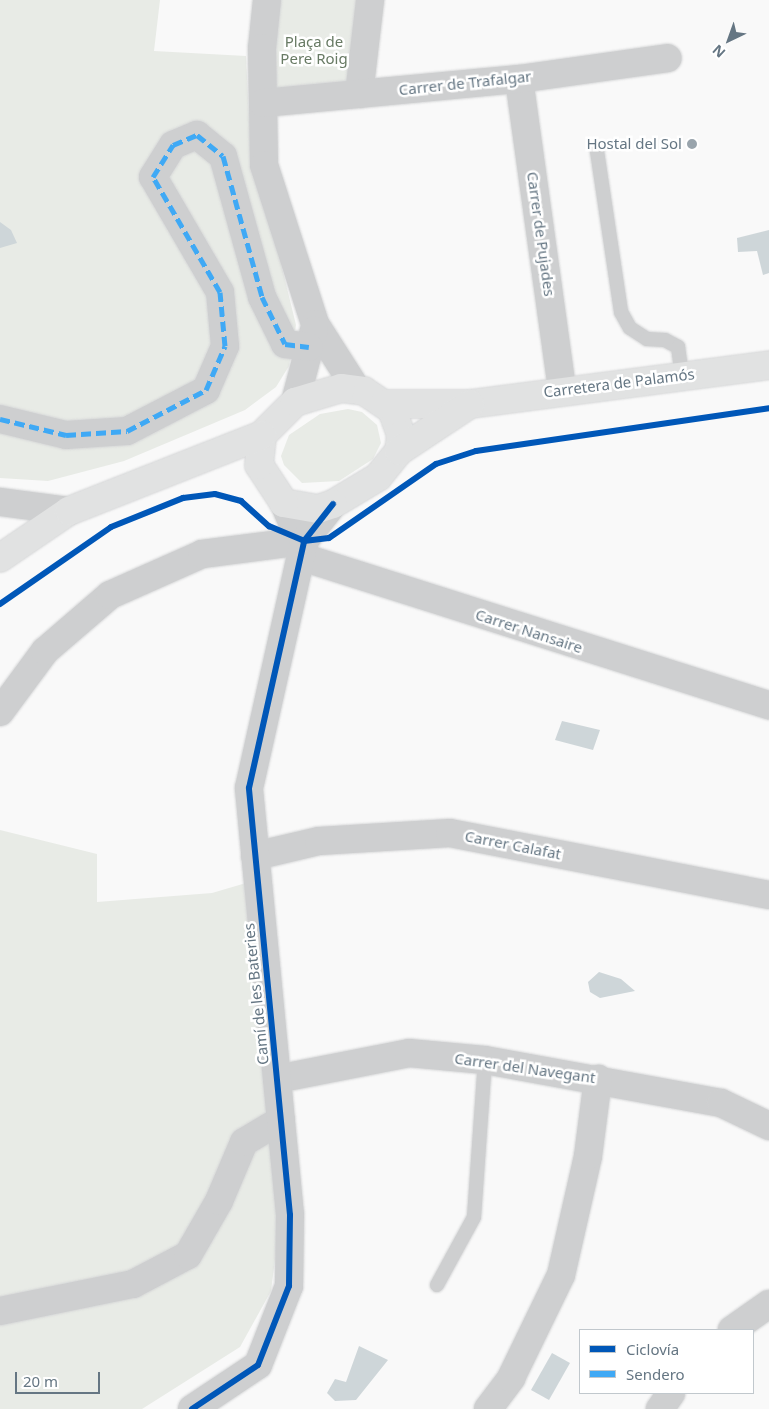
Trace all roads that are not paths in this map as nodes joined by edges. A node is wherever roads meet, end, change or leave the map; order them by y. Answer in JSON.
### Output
{"nodes":[{"id":1,"x":267,"y":0,"type":"edge"},
{"id":2,"x":370,"y":0,"type":"edge"},
{"id":3,"x":668,"y":58,"type":"dead end"},
{"id":4,"x":519,"y":78,"type":"junction"},
{"id":5,"x":359,"y":94,"type":"junction"},
{"id":6,"x":263,"y":103,"type":"junction"},
{"id":7,"x":597,"y":151,"type":"dead end"},
{"id":8,"x":312,"y":336,"type":"junction"},
{"id":9,"x":769,"y":365,"type":"edge"},
{"id":10,"x":682,"y":375,"type":"junction"},
{"id":11,"x":357,"y":390,"type":"junction"},
{"id":12,"x":562,"y":390,"type":"junction"},
{"id":13,"x":295,"y":402,"type":"junction"},
{"id":14,"x":384,"y":404,"type":"junction"},
{"id":15,"x":470,"y":404,"type":"junction"},
{"id":16,"x":0,"y":419,"type":"edge"},
{"id":17,"x":262,"y":435,"type":"junction"},
{"id":18,"x":399,"y":451,"type":"junction"},
{"id":19,"x":198,"y":460,"type":"junction"},
{"id":20,"x":263,"y":476,"type":"junction"},
{"id":21,"x":0,"y":502,"type":"edge"},
{"id":22,"x":284,"y":503,"type":"junction"},
{"id":23,"x":333,"y":504,"type":"junction"},
{"id":24,"x":69,"y":511,"type":"junction"},
{"id":25,"x":304,"y":541,"type":"junction"},
{"id":26,"x":0,"y":558,"type":"edge"},
{"id":27,"x":769,"y":705,"type":"edge"},
{"id":28,"x":0,"y":712,"type":"edge"},
{"id":29,"x":255,"y":856,"type":"junction"},
{"id":30,"x":769,"y":895,"type":"edge"},
{"id":31,"x":486,"y":1060,"type":"junction"},
{"id":32,"x":277,"y":1079,"type":"junction"},
{"id":33,"x":598,"y":1079,"type":"junction"},
{"id":34,"x":281,"y":1120,"type":"junction"},
{"id":35,"x":769,"y":1126,"type":"edge"},
{"id":36,"x":437,"y":1285,"type":"dead end"},
{"id":37,"x":769,"y":1304,"type":"edge"},
{"id":38,"x":0,"y":1311,"type":"edge"},
{"id":39,"x":733,"y":1329,"type":"edge"},
{"id":40,"x":669,"y":1394,"type":"edge"},
{"id":41,"x":192,"y":1409,"type":"edge"},
{"id":42,"x":488,"y":1409,"type":"edge"},
{"id":43,"x":660,"y":1409,"type":"edge"}],
"edges":[{"from":1,"to":6,"type":"street"},
{"from":2,"to":5,"type":"street"},
{"from":3,"to":4,"type":"street","name":"Carrer de Trafalgar"},
{"from":4,"to":5,"type":"street","name":"Carrer de Trafalgar"},
{"from":4,"to":12,"type":"street","name":"Carrer de Pujades"},
{"from":5,"to":6,"type":"street","name":"Carrer de Trafalgar"},
{"from":6,"to":8,"type":"street"},
{"from":7,"to":10,"type":"lane"},
{"from":8,"to":11,"type":"street"},
{"from":8,"to":13,"type":"street"},
{"from":8,"to":16,"type":"street"},
{"from":9,"to":10,"type":"main road","name":"Carretera de Palamós"},
{"from":10,"to":12,"type":"main road","name":"Carretera de Palamós"},
{"from":11,"to":13,"type":"main road"},
{"from":11,"to":14,"type":"main road"},
{"from":12,"to":15,"type":"main road","name":"Carretera de Palamós"},
{"from":13,"to":17,"type":"main road"},
{"from":14,"to":15,"type":"main road","name":"Carretera de Palamós"},
{"from":14,"to":18,"type":"main road"},
{"from":15,"to":18,"type":"main road","name":"Carretera de Palamós"},
{"from":17,"to":19,"type":"main road"},
{"from":17,"to":20,"type":"main road"},
{"from":18,"to":23,"type":"main road"},
{"from":19,"to":20,"type":"main road"},
{"from":19,"to":24,"type":"main road"},
{"from":20,"to":22,"type":"main road"},
{"from":21,"to":24,"type":"street"},
{"from":22,"to":23,"type":"main road"},
{"from":22,"to":25,"type":"street"},
{"from":23,"to":25,"type":"street"},
{"from":24,"to":26,"type":"main road"},
{"from":25,"to":27,"type":"street","name":"Carrer Nansaire"},
{"from":25,"to":28,"type":"street"},
{"from":25,"to":29,"type":"street","name":"Camí de les Bateries"},
{"from":29,"to":30,"type":"street","name":"Carrer Calafat"},
{"from":29,"to":32,"type":"street","name":"Camí de les Bateries"},
{"from":31,"to":32,"type":"street","name":"Carrer del Navegant"},
{"from":31,"to":33,"type":"street","name":"Carrer del Navegant"},
{"from":31,"to":36,"type":"lane"},
{"from":32,"to":34,"type":"street","name":"Camí de les Bateries"},
{"from":33,"to":35,"type":"street","name":"Carrer del Navegant"},
{"from":33,"to":42,"type":"street"},
{"from":34,"to":38,"type":"street"},
{"from":34,"to":41,"type":"street","name":"Camí de les Bateries"},
{"from":37,"to":39,"type":"street"},
{"from":40,"to":43,"type":"street"}]}
